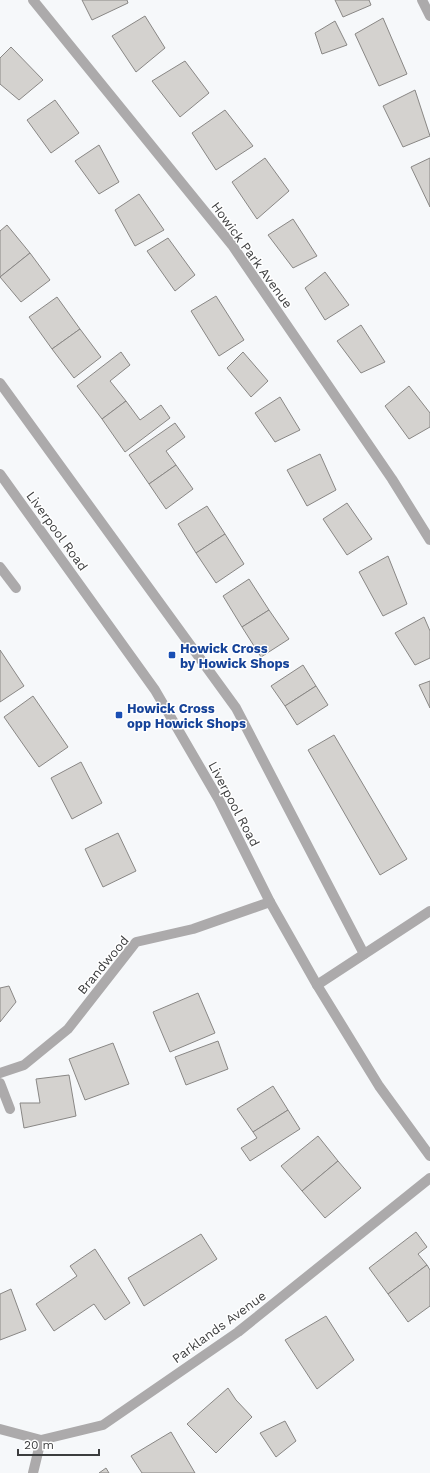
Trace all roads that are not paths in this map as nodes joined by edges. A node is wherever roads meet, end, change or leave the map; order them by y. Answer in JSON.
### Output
{"nodes":[{"id":1,"x":33,"y":0,"type":"edge"},
{"id":2,"x":422,"y":0,"type":"edge"},
{"id":3,"x":430,"y":16,"type":"edge"},
{"id":4,"x":0,"y":383,"type":"edge"},
{"id":5,"x":0,"y":474,"type":"edge"},
{"id":6,"x":430,"y":540,"type":"edge"},
{"id":7,"x":0,"y":567,"type":"edge"},
{"id":8,"x":16,"y":588,"type":"dead end"},
{"id":9,"x":270,"y":902,"type":"junction"},
{"id":10,"x":430,"y":911,"type":"edge"},
{"id":11,"x":364,"y":954,"type":"junction"},
{"id":12,"x":317,"y":985,"type":"junction"},
{"id":13,"x":0,"y":1073,"type":"edge"},
{"id":14,"x":0,"y":1083,"type":"edge"},
{"id":15,"x":10,"y":1109,"type":"dead end"},
{"id":16,"x":430,"y":1156,"type":"edge"},
{"id":17,"x":430,"y":1178,"type":"edge"},
{"id":18,"x":0,"y":1429,"type":"edge"},
{"id":19,"x":41,"y":1440,"type":"junction"},
{"id":20,"x":33,"y":1473,"type":"edge"}],
"edges":[{"from":1,"to":6,"type":"street","name":"Howick Park Avenue"},
{"from":2,"to":3,"type":"street"},
{"from":4,"to":11,"type":"street"},
{"from":5,"to":9,"type":"street","name":"Liverpool Road"},
{"from":7,"to":8,"type":"street"},
{"from":9,"to":12,"type":"street","name":"Liverpool Road"},
{"from":9,"to":13,"type":"street","name":"Brandwood"},
{"from":10,"to":11,"type":"street"},
{"from":11,"to":12,"type":"street"},
{"from":12,"to":16,"type":"street","name":"Liverpool Road"},
{"from":14,"to":15,"type":"street"},
{"from":17,"to":19,"type":"street","name":"Parklands Avenue"},
{"from":18,"to":19,"type":"street","name":"Parklands Avenue"},
{"from":19,"to":20,"type":"street"}]}
